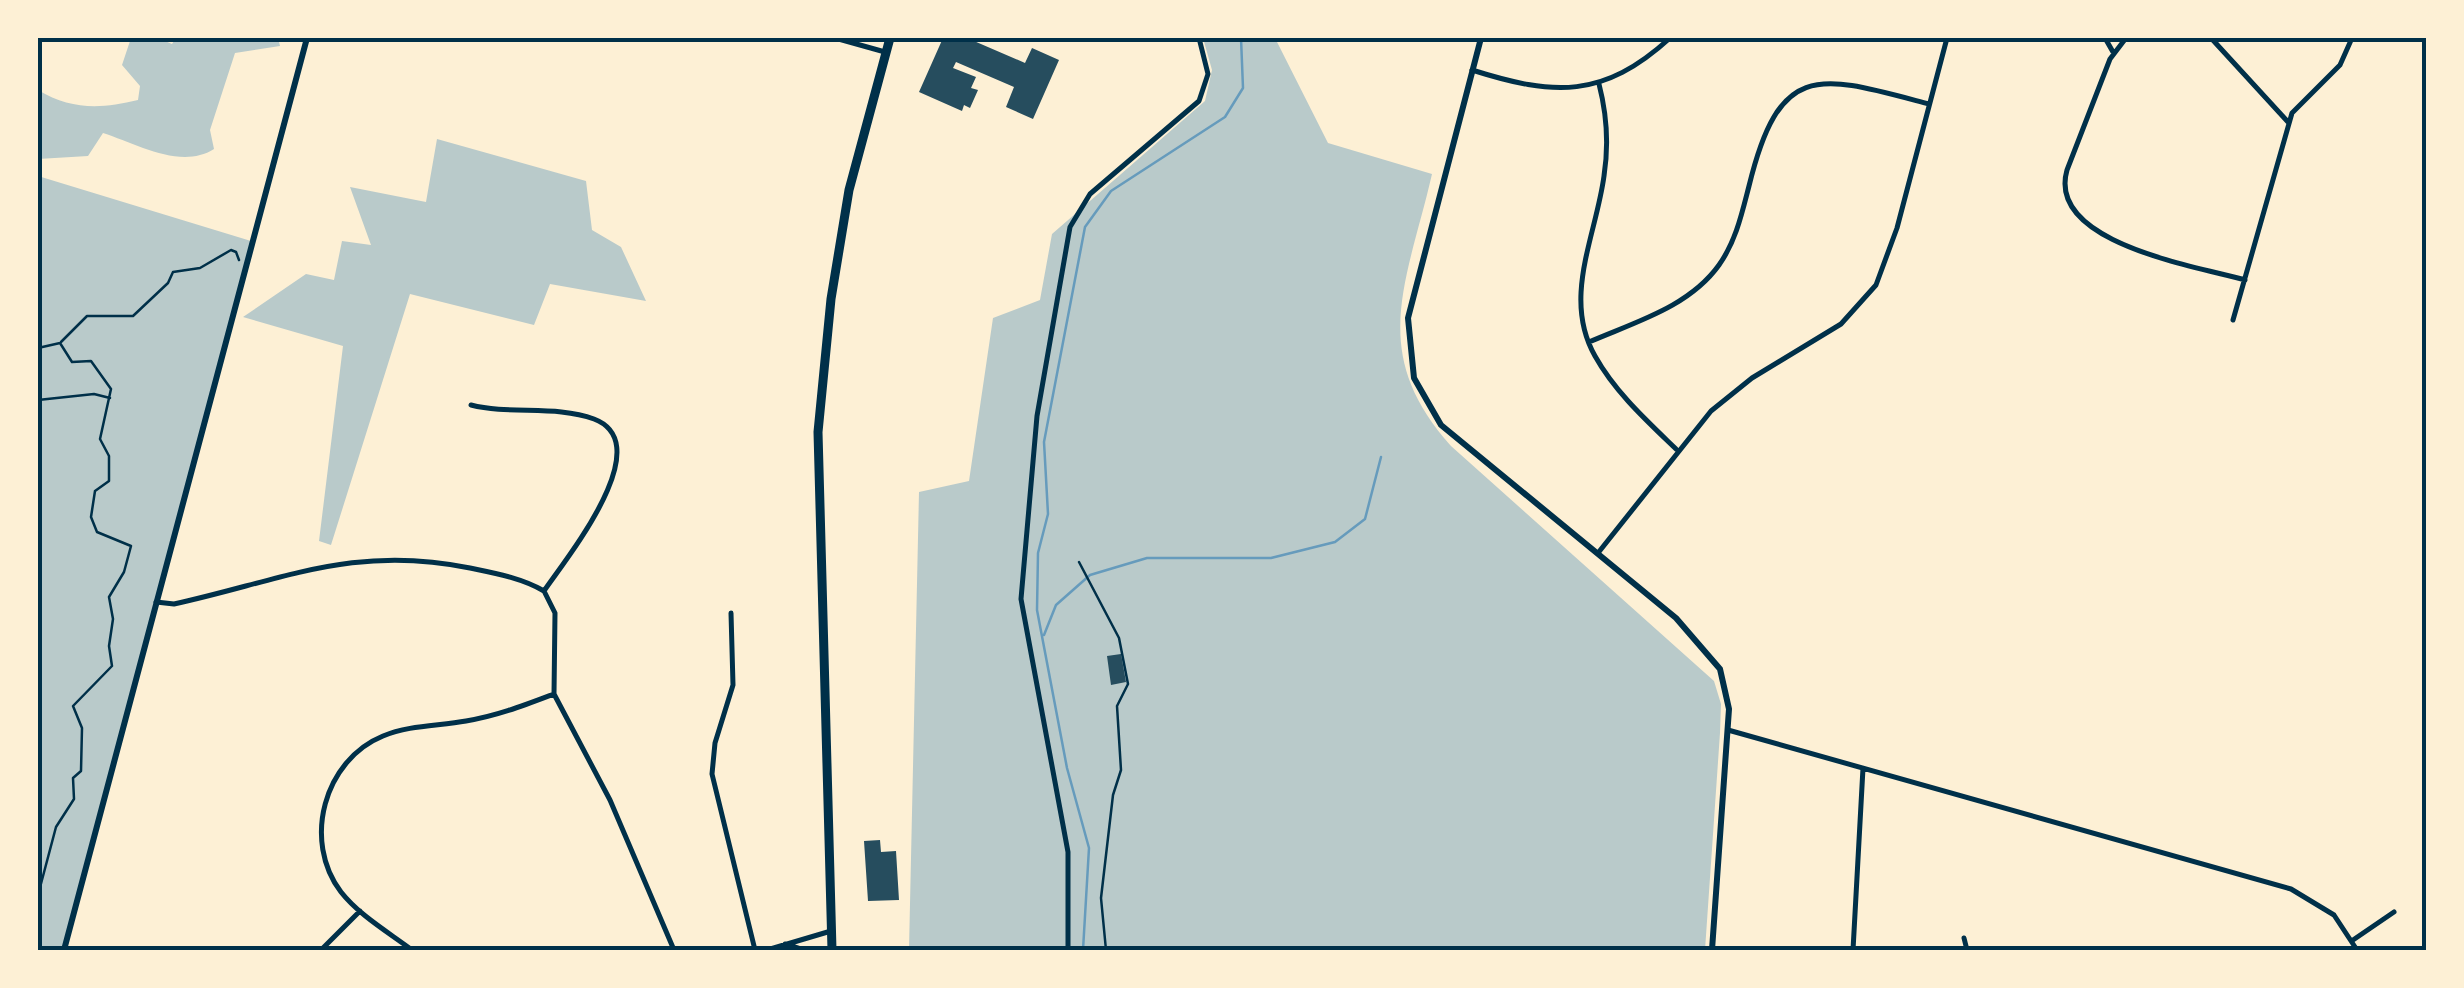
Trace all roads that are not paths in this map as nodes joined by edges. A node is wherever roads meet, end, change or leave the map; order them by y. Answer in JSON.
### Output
{"nodes":[{"id":1,"x":307,"y":38,"type":"edge"},
{"id":2,"x":835,"y":38,"type":"edge"},
{"id":3,"x":890,"y":38,"type":"edge"},
{"id":4,"x":1199,"y":38,"type":"edge"},
{"id":5,"x":1480,"y":38,"type":"edge"},
{"id":6,"x":1670,"y":38,"type":"edge"},
{"id":7,"x":1947,"y":38,"type":"edge"},
{"id":8,"x":2105,"y":38,"type":"edge"},
{"id":9,"x":2126,"y":38,"type":"edge"},
{"id":10,"x":2211,"y":38,"type":"edge"},
{"id":11,"x":2352,"y":38,"type":"edge"},
{"id":12,"x":886,"y":52,"type":"junction"},
{"id":13,"x":2114,"y":53,"type":"junction"},
{"id":14,"x":1472,"y":70,"type":"junction"},
{"id":15,"x":1599,"y":84,"type":"junction"},
{"id":16,"x":1929,"y":104,"type":"junction"},
{"id":17,"x":2288,"y":122,"type":"junction"},
{"id":18,"x":2245,"y":280,"type":"junction"},
{"id":19,"x":2232,"y":320,"type":"dead end"},
{"id":20,"x":1589,"y":342,"type":"junction"},
{"id":21,"x":470,"y":406,"type":"dead end"},
{"id":22,"x":1677,"y":450,"type":"junction"},
{"id":23,"x":1598,"y":553,"type":"junction"},
{"id":24,"x":544,"y":591,"type":"junction"},
{"id":25,"x":156,"y":602,"type":"junction"},
{"id":26,"x":731,"y":613,"type":"dead end"},
{"id":27,"x":554,"y":694,"type":"junction"},
{"id":28,"x":1728,"y":730,"type":"junction"},
{"id":29,"x":1864,"y":768,"type":"junction"},
{"id":30,"x":360,"y":912,"type":"junction"},
{"id":31,"x":2394,"y":912,"type":"dead end"},
{"id":32,"x":831,"y":931,"type":"junction"},
{"id":33,"x":1964,"y":938,"type":"dead end"},
{"id":34,"x":2352,"y":940,"type":"junction"},
{"id":35,"x":783,"y":944,"type":"junction"},
{"id":36,"x":64,"y":950,"type":"edge"},
{"id":37,"x":321,"y":950,"type":"edge"},
{"id":38,"x":412,"y":950,"type":"edge"},
{"id":39,"x":674,"y":950,"type":"edge"},
{"id":40,"x":755,"y":950,"type":"edge"},
{"id":41,"x":767,"y":950,"type":"edge"},
{"id":42,"x":804,"y":950,"type":"edge"},
{"id":43,"x":832,"y":950,"type":"edge"},
{"id":44,"x":1068,"y":950,"type":"edge"},
{"id":45,"x":1712,"y":950,"type":"edge"},
{"id":46,"x":1853,"y":950,"type":"edge"},
{"id":47,"x":1967,"y":950,"type":"edge"},
{"id":48,"x":2357,"y":950,"type":"edge"}],
"edges":[{"from":1,"to":25,"type":"street"},
{"from":2,"to":12,"type":"street"},
{"from":3,"to":12,"type":"main road"},
{"from":4,"to":44,"type":"street"},
{"from":5,"to":14,"type":"street"},
{"from":6,"to":15,"type":"street"},
{"from":7,"to":16,"type":"street"},
{"from":8,"to":13,"type":"street"},
{"from":9,"to":13,"type":"street"},
{"from":10,"to":17,"type":"street"},
{"from":11,"to":17,"type":"street"},
{"from":12,"to":32,"type":"main road"},
{"from":13,"to":18,"type":"street"},
{"from":14,"to":15,"type":"street"},
{"from":14,"to":23,"type":"street"},
{"from":15,"to":20,"type":"street"},
{"from":16,"to":20,"type":"street"},
{"from":16,"to":22,"type":"street"},
{"from":17,"to":18,"type":"street"},
{"from":18,"to":19,"type":"street"},
{"from":20,"to":22,"type":"street"},
{"from":21,"to":24,"type":"street"},
{"from":22,"to":23,"type":"street"},
{"from":23,"to":28,"type":"street"},
{"from":24,"to":25,"type":"street"},
{"from":24,"to":27,"type":"street"},
{"from":25,"to":36,"type":"street"},
{"from":26,"to":40,"type":"street"},
{"from":27,"to":30,"type":"street"},
{"from":27,"to":39,"type":"street"},
{"from":28,"to":29,"type":"street"},
{"from":28,"to":45,"type":"street"},
{"from":29,"to":34,"type":"street"},
{"from":29,"to":46,"type":"street"},
{"from":30,"to":37,"type":"street"},
{"from":30,"to":38,"type":"street"},
{"from":31,"to":34,"type":"street"},
{"from":32,"to":35,"type":"street"},
{"from":32,"to":43,"type":"main road"},
{"from":33,"to":47,"type":"street"},
{"from":34,"to":48,"type":"street"},
{"from":35,"to":41,"type":"street"},
{"from":35,"to":42,"type":"street"}]}
